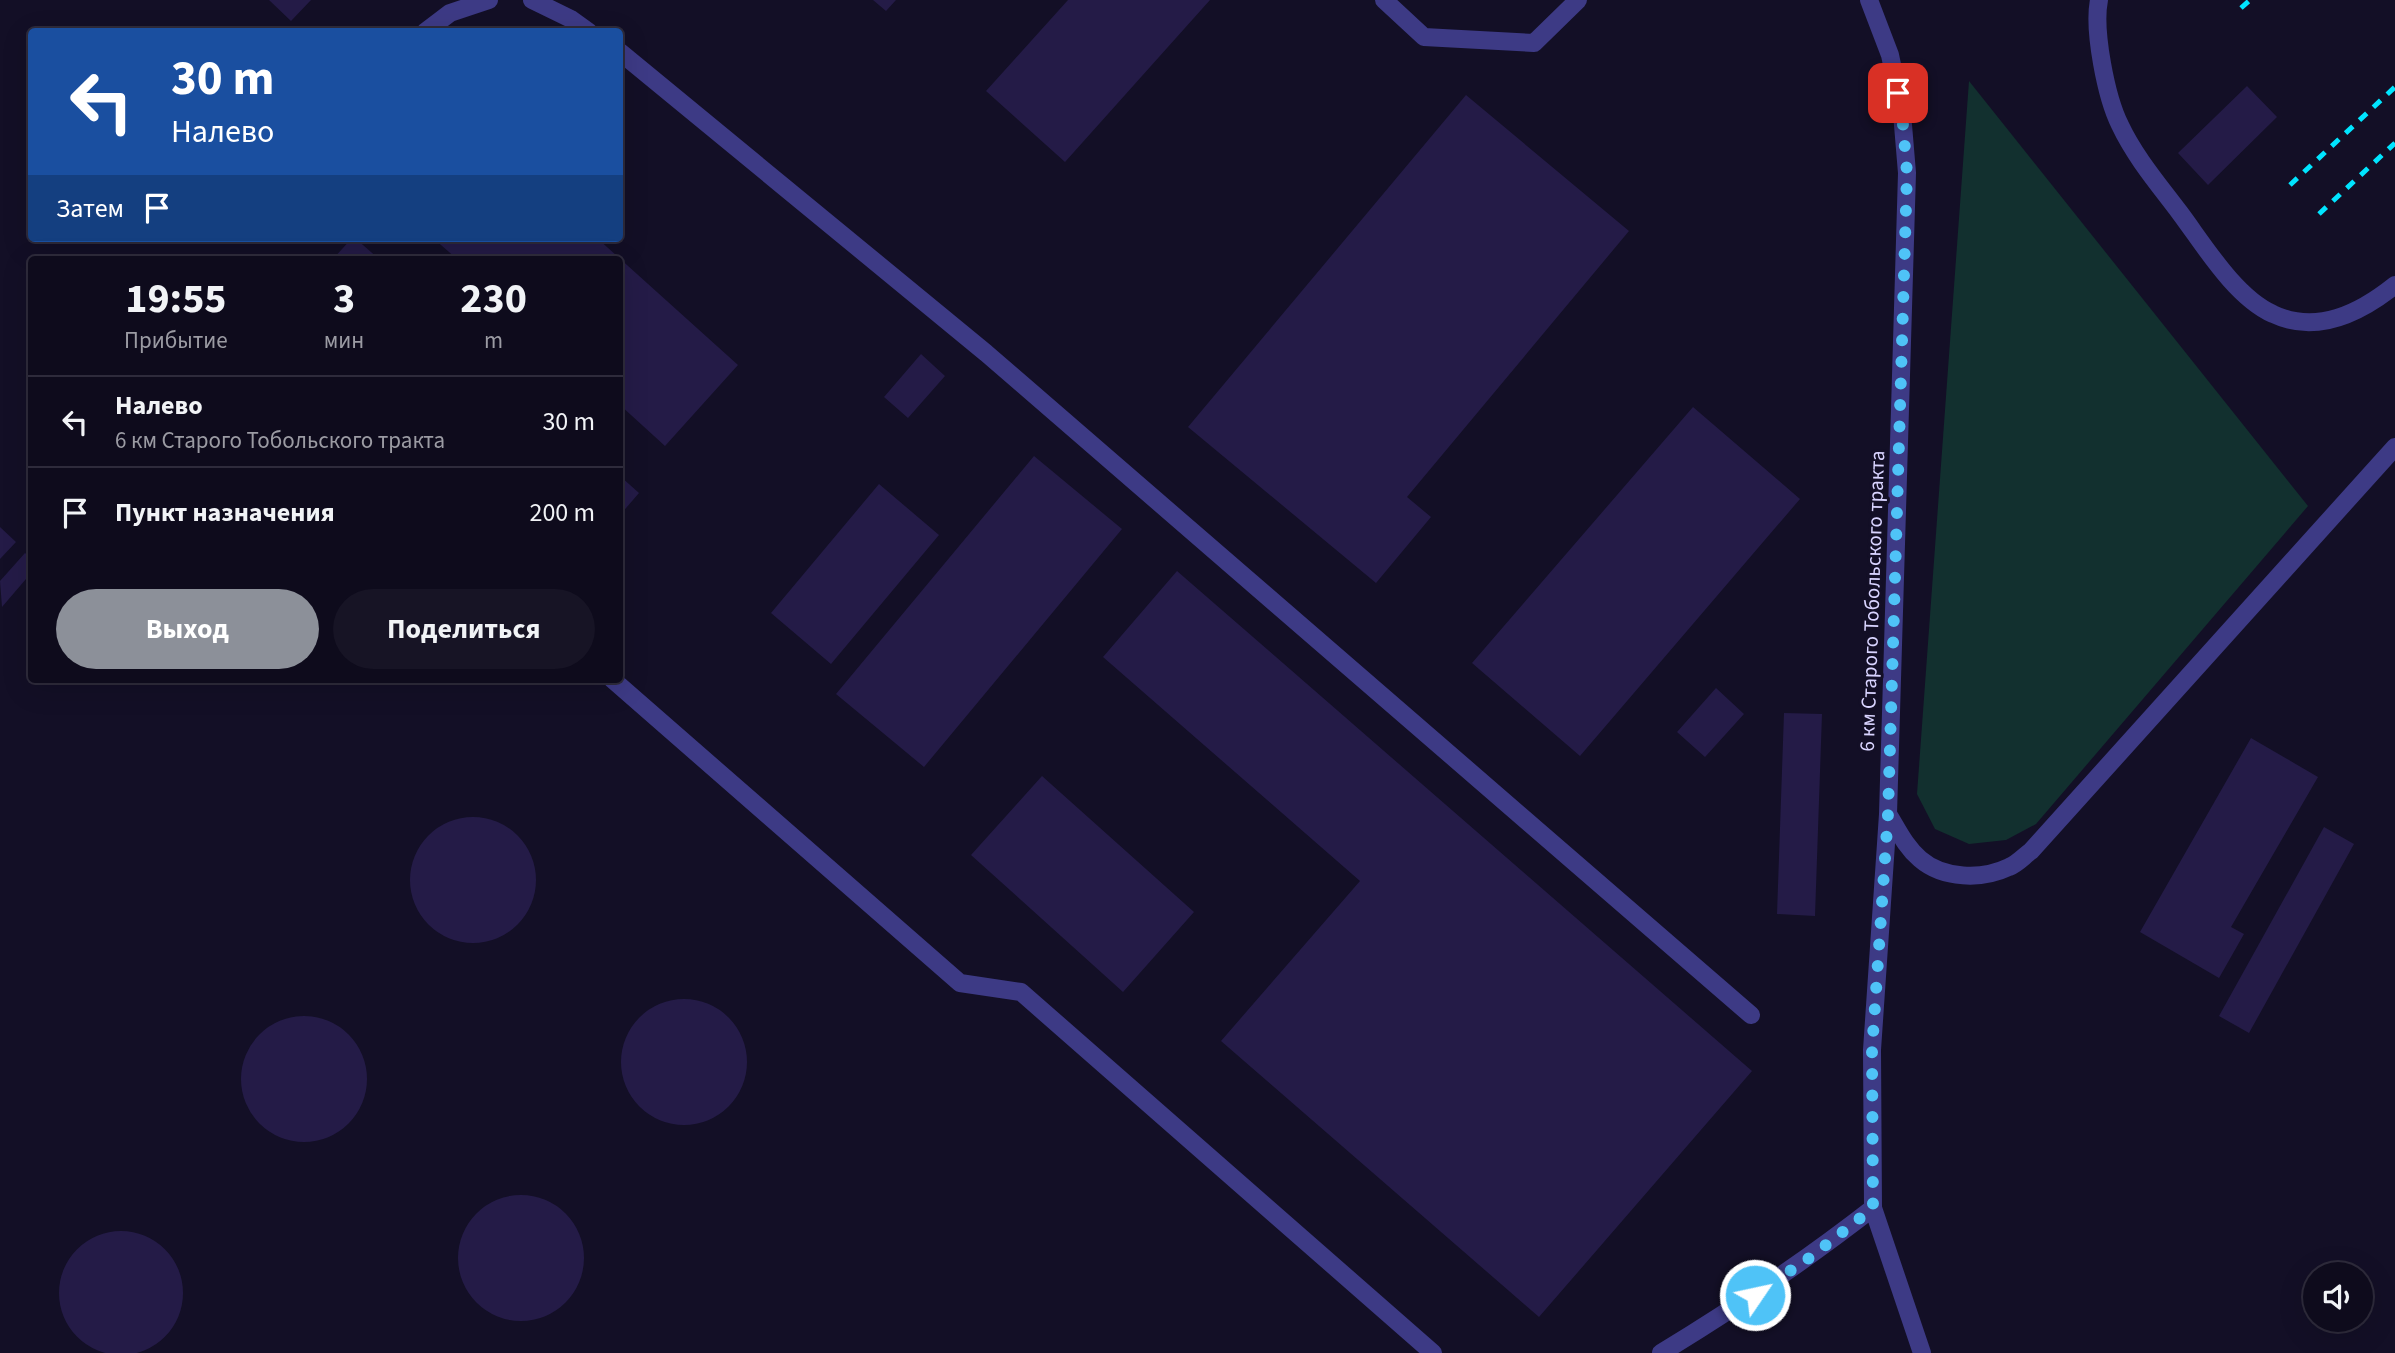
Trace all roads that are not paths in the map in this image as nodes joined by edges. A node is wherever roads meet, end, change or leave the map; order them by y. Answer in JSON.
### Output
{"nodes":[{"id":1,"x":489,"y":0,"type":"edge"},
{"id":2,"x":532,"y":0,"type":"edge"},
{"id":3,"x":1384,"y":0,"type":"edge"},
{"id":4,"x":1578,"y":0,"type":"edge"},
{"id":5,"x":1868,"y":0,"type":"edge"},
{"id":6,"x":2099,"y":0,"type":"edge"},
{"id":7,"x":430,"y":28,"type":"edge"},
{"id":8,"x":583,"y":28,"type":"edge"},
{"id":9,"x":623,"y":54,"type":"edge"},
{"id":10,"x":2395,"y":285,"type":"edge"},
{"id":11,"x":2395,"y":446,"type":"edge"},
{"id":12,"x":617,"y":683,"type":"edge"},
{"id":13,"x":1888,"y":814,"type":"junction"},
{"id":14,"x":1751,"y":1015,"type":"dead end"},
{"id":15,"x":1873,"y":1208,"type":"junction"},
{"id":16,"x":1433,"y":1353,"type":"edge"},
{"id":17,"x":1661,"y":1353,"type":"edge"},
{"id":18,"x":1922,"y":1353,"type":"edge"}],
"edges":[{"from":1,"to":7,"type":"street"},
{"from":2,"to":8,"type":"street"},
{"from":3,"to":4,"type":"street"},
{"from":5,"to":13,"type":"street","name":"6 км Старого Тобольского тракта"},
{"from":6,"to":10,"type":"street"},
{"from":9,"to":14,"type":"street"},
{"from":11,"to":13,"type":"street"},
{"from":12,"to":16,"type":"street"},
{"from":13,"to":15,"type":"street","name":"6 км Старого Тобольского тракта"},
{"from":15,"to":17,"type":"street"},
{"from":15,"to":18,"type":"street","name":"6 км Старого Тобольского тракта"}]}
